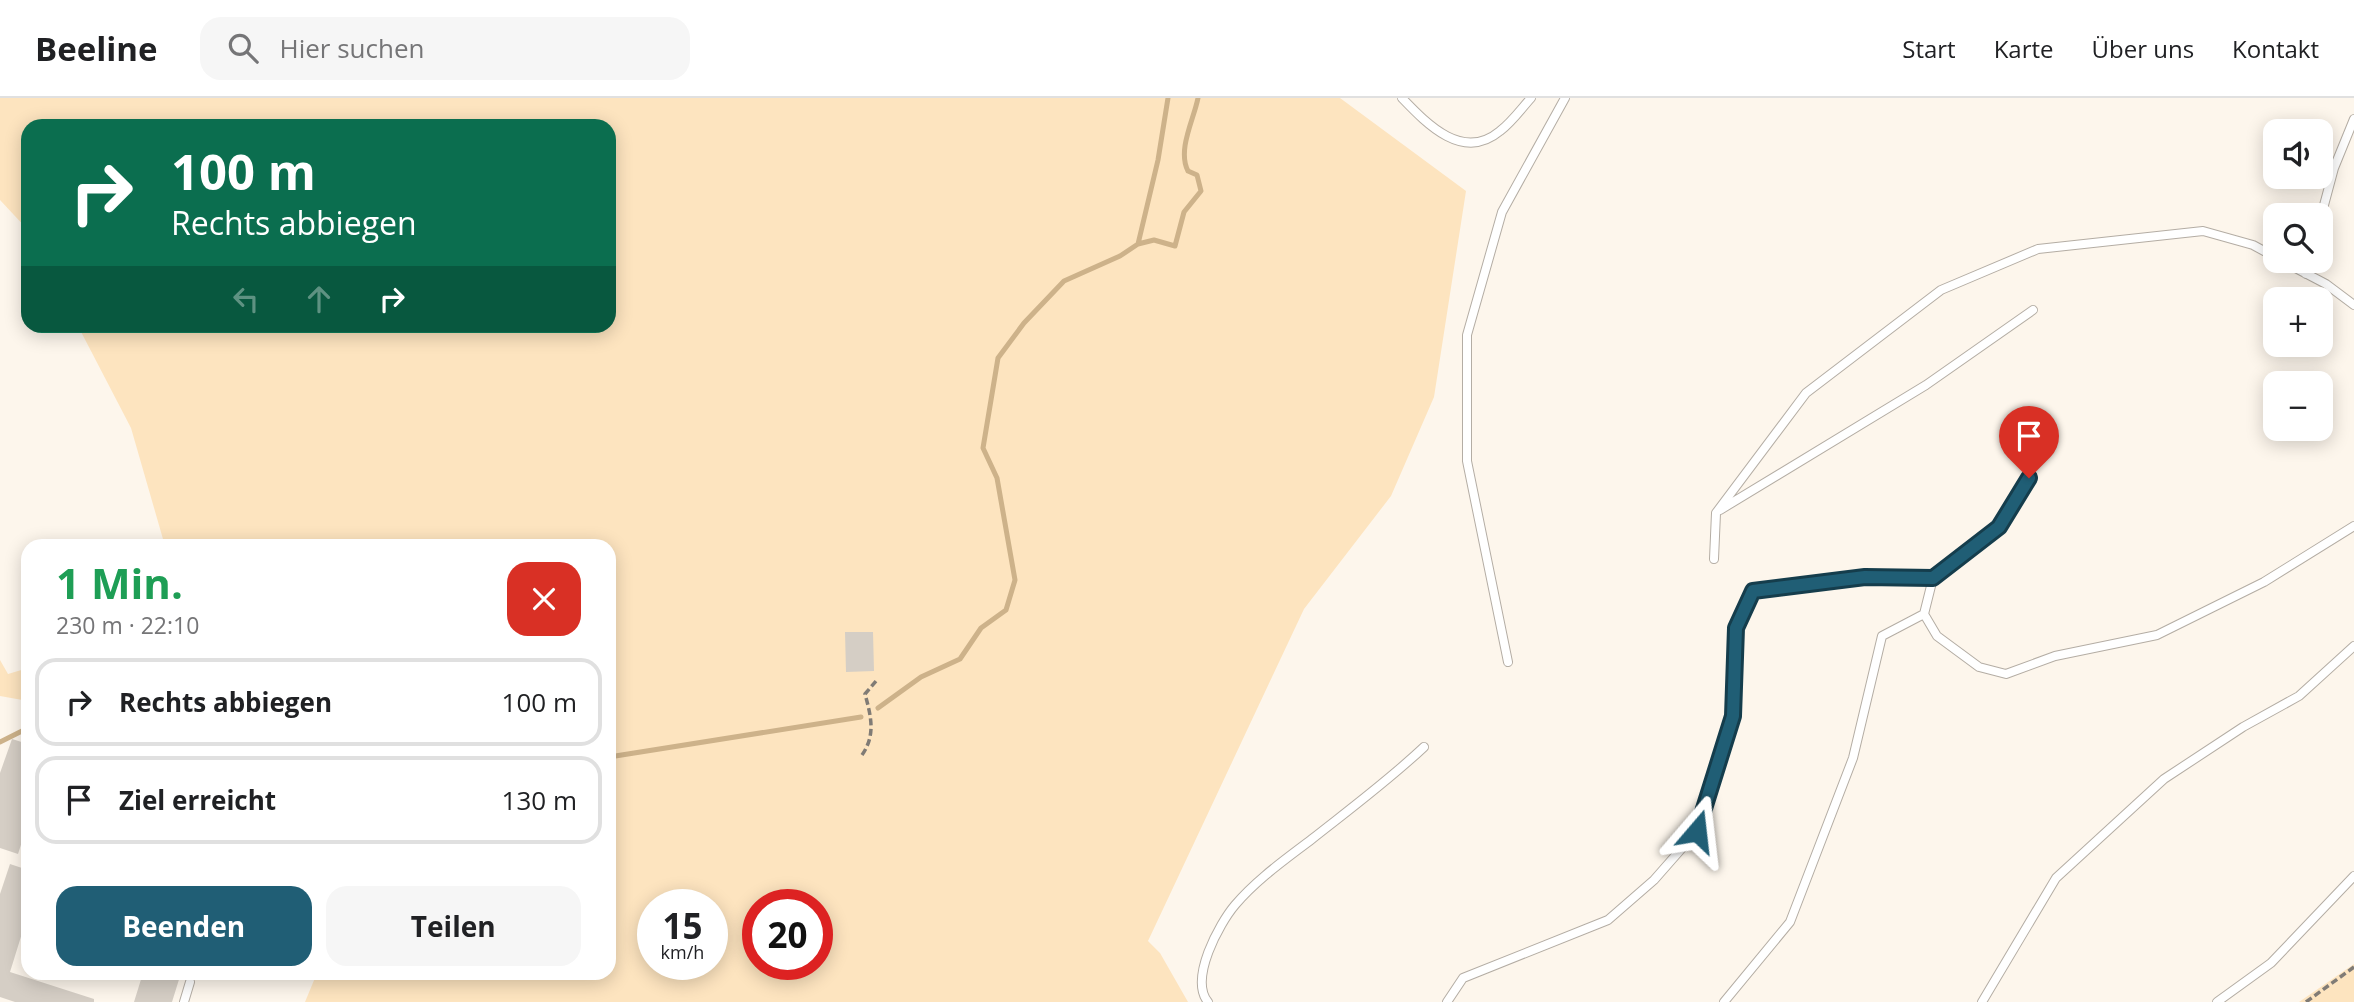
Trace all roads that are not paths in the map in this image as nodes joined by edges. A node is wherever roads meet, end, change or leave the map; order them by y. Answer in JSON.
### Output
{"nodes":[{"id":1,"x":1402,"y":98,"type":"edge"},
{"id":2,"x":1531,"y":98,"type":"edge"},
{"id":3,"x":1565,"y":98,"type":"edge"},
{"id":4,"x":2354,"y":119,"type":"edge"},
{"id":5,"x":2325,"y":203,"type":"edge"},
{"id":6,"x":2263,"y":250,"type":"edge"},
{"id":7,"x":2306,"y":274,"type":"edge"},
{"id":8,"x":2354,"y":305,"type":"edge"},
{"id":9,"x":2033,"y":310,"type":"dead end"},
{"id":10,"x":2029,"y":478,"type":"dead end"},
{"id":11,"x":1716,"y":513,"type":"junction"},
{"id":12,"x":2354,"y":526,"type":"edge"},
{"id":13,"x":1714,"y":559,"type":"dead end"},
{"id":14,"x":1933,"y":578,"type":"junction"},
{"id":15,"x":1924,"y":614,"type":"junction"},
{"id":16,"x":2354,"y":646,"type":"edge"},
{"id":17,"x":1508,"y":662,"type":"dead end"},
{"id":18,"x":1424,"y":747,"type":"dead end"},
{"id":19,"x":2354,"y":876,"type":"edge"},
{"id":20,"x":190,"y":982,"type":"dead end"},
{"id":21,"x":184,"y":1002,"type":"edge"},
{"id":22,"x":1209,"y":1002,"type":"edge"},
{"id":23,"x":1447,"y":1002,"type":"edge"},
{"id":24,"x":1724,"y":1002,"type":"edge"},
{"id":25,"x":1982,"y":1002,"type":"edge"},
{"id":26,"x":2217,"y":1002,"type":"edge"}],
"edges":[{"from":1,"to":2,"type":"lane"},
{"from":3,"to":17,"type":"lane"},
{"from":4,"to":5,"type":"lane"},
{"from":6,"to":11,"type":"lane"},
{"from":7,"to":8,"type":"lane"},
{"from":9,"to":11,"type":"lane"},
{"from":10,"to":14,"type":"lane"},
{"from":11,"to":13,"type":"lane"},
{"from":12,"to":15,"type":"lane"},
{"from":14,"to":15,"type":"lane"},
{"from":14,"to":23,"type":"lane"},
{"from":15,"to":24,"type":"lane"},
{"from":16,"to":25,"type":"lane"},
{"from":18,"to":22,"type":"lane"},
{"from":19,"to":26,"type":"lane"},
{"from":20,"to":21,"type":"lane"}]}
